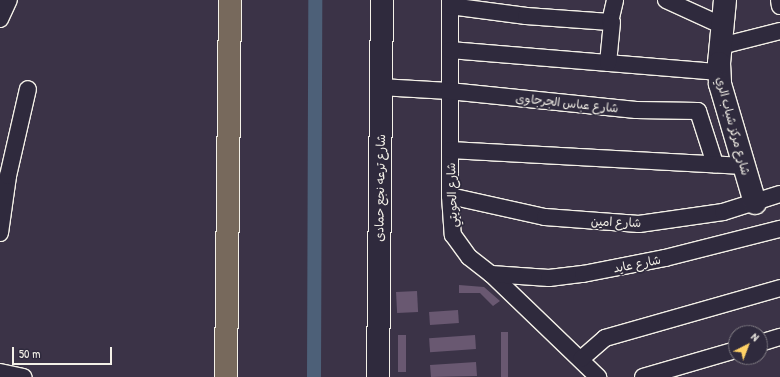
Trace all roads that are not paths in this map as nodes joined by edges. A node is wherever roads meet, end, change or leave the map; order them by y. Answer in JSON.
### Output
{"nodes":[{"id":1,"x":9,"y":0,"type":"edge"},
{"id":2,"x":230,"y":0,"type":"edge"},
{"id":3,"x":382,"y":0,"type":"edge"},
{"id":4,"x":615,"y":0,"type":"edge"},
{"id":5,"x":666,"y":0,"type":"edge"},
{"id":6,"x":725,"y":0,"type":"edge"},
{"id":7,"x":779,"y":0,"type":"edge"},
{"id":8,"x":450,"y":3,"type":"edge"},
{"id":9,"x":780,"y":6,"type":"edge"},
{"id":10,"x":0,"y":19,"type":"edge"},
{"id":11,"x":612,"y":22,"type":"junction"},
{"id":12,"x":780,"y":31,"type":"edge"},
{"id":13,"x":722,"y":36,"type":"junction"},
{"id":14,"x":450,"y":50,"type":"junction"},
{"id":15,"x":608,"y":63,"type":"junction"},
{"id":16,"x":719,"y":72,"type":"junction"},
{"id":17,"x":380,"y":87,"type":"junction"},
{"id":18,"x":28,"y":89,"type":"dead end"},
{"id":19,"x":449,"y":91,"type":"junction"},
{"id":20,"x":450,"y":150,"type":"junction"},
{"id":21,"x":715,"y":164,"type":"junction"},
{"id":22,"x":744,"y":166,"type":"junction"},
{"id":23,"x":780,"y":194,"type":"edge"},
{"id":24,"x":450,"y":196,"type":"junction"},
{"id":25,"x":755,"y":203,"type":"junction"},
{"id":26,"x":780,"y":229,"type":"edge"},
{"id":27,"x":0,"y":233,"type":"edge"},
{"id":28,"x":491,"y":274,"type":"junction"},
{"id":29,"x":780,"y":288,"type":"edge"},
{"id":30,"x":780,"y":337,"type":"edge"},
{"id":31,"x":768,"y":341,"type":"edge"},
{"id":32,"x":728,"y":352,"type":"edge"},
{"id":33,"x":581,"y":359,"type":"junction"},
{"id":34,"x":226,"y":377,"type":"edge"},
{"id":35,"x":378,"y":377,"type":"edge"},
{"id":36,"x":598,"y":377,"type":"edge"},
{"id":37,"x":643,"y":377,"type":"edge"}],
"edges":[{"from":1,"to":10,"type":"street"},
{"from":2,"to":34,"type":"main road"},
{"from":3,"to":17,"type":"street","name":"شارع ترعه نجع حمادى"},
{"from":4,"to":11,"type":"street"},
{"from":5,"to":13,"type":"street"},
{"from":6,"to":13,"type":"street","name":"شارع مركز شباب الري"},
{"from":7,"to":9,"type":"street"},
{"from":8,"to":11,"type":"street"},
{"from":8,"to":14,"type":"street","name":"شارع الحويتي"},
{"from":11,"to":15,"type":"street"},
{"from":12,"to":13,"type":"street"},
{"from":13,"to":16,"type":"street","name":"شارع مركز شباب الري"},
{"from":14,"to":15,"type":"street"},
{"from":14,"to":19,"type":"street","name":"شارع الحويتي"},
{"from":15,"to":16,"type":"street"},
{"from":16,"to":22,"type":"street","name":"شارع مركز شباب الري"},
{"from":17,"to":19,"type":"street","name":"شارع عباس الجرجاوى"},
{"from":17,"to":35,"type":"street","name":"شارع ترعه نجع حمادى"},
{"from":18,"to":27,"type":"street"},
{"from":19,"to":20,"type":"street","name":"شارع الحويتي"},
{"from":19,"to":21,"type":"street","name":"شارع عباس الجرجاوى"},
{"from":20,"to":21,"type":"street"},
{"from":20,"to":24,"type":"street","name":"شارع الحويتي"},
{"from":21,"to":22,"type":"street"},
{"from":22,"to":25,"type":"street","name":"شارع مركز شباب الري"},
{"from":23,"to":25,"type":"street","name":"شارع امين"},
{"from":24,"to":25,"type":"street","name":"شارع امين"},
{"from":24,"to":28,"type":"street","name":"شارع الحويتي"},
{"from":26,"to":28,"type":"street","name":"شارع عايد"},
{"from":28,"to":33,"type":"street","name":"شارع الحويتي"},
{"from":29,"to":33,"type":"street"},
{"from":30,"to":31,"type":"street"},
{"from":32,"to":37,"type":"street"},
{"from":33,"to":36,"type":"street","name":"شارع الحويتي"}]}
